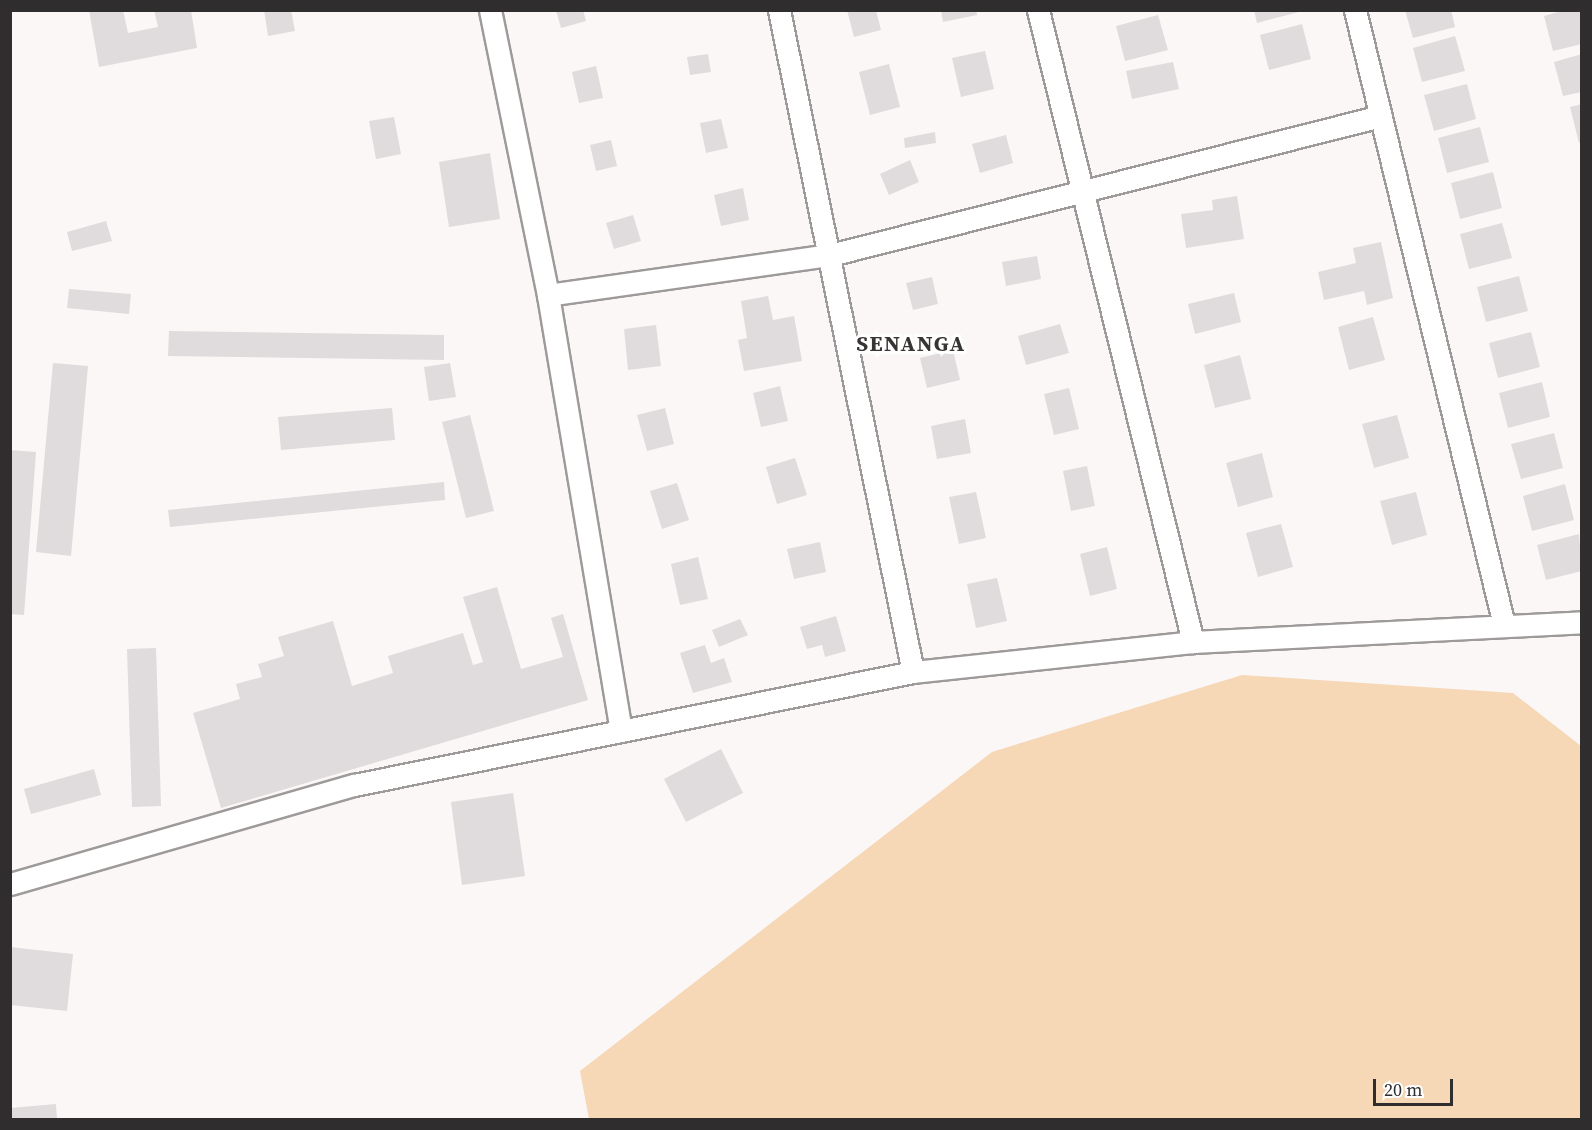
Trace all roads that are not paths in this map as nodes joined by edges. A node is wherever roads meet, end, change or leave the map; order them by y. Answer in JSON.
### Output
{"nodes":[{"id":1,"x":490,"y":10,"type":"edge"},
{"id":2,"x":779,"y":10,"type":"edge"},
{"id":3,"x":1038,"y":10,"type":"edge"},
{"id":4,"x":1355,"y":10,"type":"edge"},
{"id":5,"x":1381,"y":116,"type":"junction"},
{"id":6,"x":1084,"y":188,"type":"junction"},
{"id":7,"x":830,"y":255,"type":"junction"},
{"id":8,"x":548,"y":295,"type":"junction"},
{"id":9,"x":1504,"y":625,"type":"junction"},
{"id":10,"x":1577,"y":626,"type":"edge"},
{"id":11,"x":1193,"y":642,"type":"junction"},
{"id":12,"x":913,"y":672,"type":"junction"},
{"id":13,"x":621,"y":731,"type":"junction"},
{"id":14,"x":10,"y":884,"type":"edge"}],
"edges":[{"from":1,"to":8,"type":"street"},
{"from":2,"to":7,"type":"street"},
{"from":3,"to":6,"type":"street"},
{"from":4,"to":5,"type":"street"},
{"from":5,"to":6,"type":"street"},
{"from":5,"to":9,"type":"street"},
{"from":6,"to":7,"type":"street"},
{"from":6,"to":11,"type":"street"},
{"from":7,"to":8,"type":"street"},
{"from":7,"to":12,"type":"street"},
{"from":8,"to":13,"type":"street"},
{"from":9,"to":10,"type":"street"},
{"from":9,"to":11,"type":"street"},
{"from":11,"to":12,"type":"street"},
{"from":12,"to":13,"type":"street"},
{"from":13,"to":14,"type":"street"}]}
